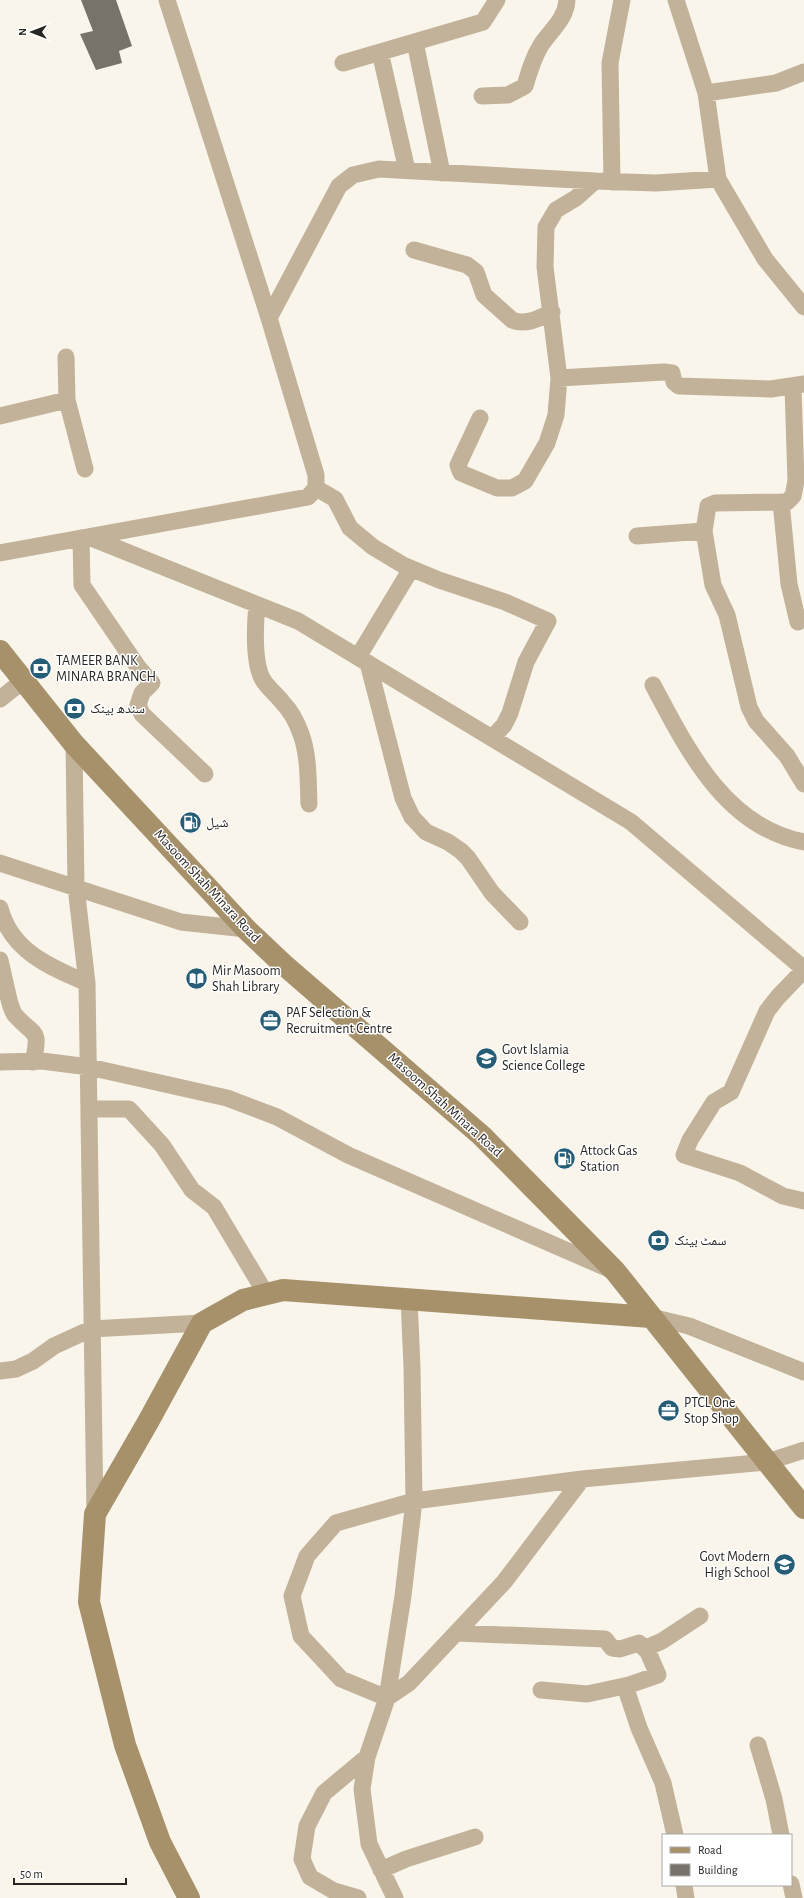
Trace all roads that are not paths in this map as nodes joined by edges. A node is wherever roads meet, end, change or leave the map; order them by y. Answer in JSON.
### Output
{"nodes":[{"id":1,"x":167,"y":0,"type":"edge"},
{"id":2,"x":497,"y":0,"type":"edge"},
{"id":3,"x":567,"y":0,"type":"edge"},
{"id":4,"x":622,"y":0,"type":"edge"},
{"id":5,"x":676,"y":0,"type":"edge"},
{"id":6,"x":415,"y":42,"type":"junction"},
{"id":7,"x":380,"y":52,"type":"junction"},
{"id":8,"x":343,"y":63,"type":"dead end"},
{"id":9,"x":804,"y":72,"type":"edge"},
{"id":10,"x":706,"y":93,"type":"junction"},
{"id":11,"x":482,"y":96,"type":"dead end"},
{"id":12,"x":407,"y":170,"type":"junction"},
{"id":13,"x":442,"y":173,"type":"junction"},
{"id":14,"x":718,"y":179,"type":"junction"},
{"id":15,"x":594,"y":181,"type":"junction"},
{"id":16,"x":612,"y":182,"type":"junction"},
{"id":17,"x":414,"y":250,"type":"dead end"},
{"id":18,"x":804,"y":307,"type":"edge"},
{"id":19,"x":552,"y":312,"type":"junction"},
{"id":20,"x":269,"y":318,"type":"junction"},
{"id":21,"x":66,"y":357,"type":"dead end"},
{"id":22,"x":560,"y":378,"type":"junction"},
{"id":23,"x":798,"y":386,"type":"edge"},
{"id":24,"x":68,"y":400,"type":"junction"},
{"id":25,"x":0,"y":416,"type":"edge"},
{"id":26,"x":480,"y":418,"type":"dead end"},
{"id":27,"x":85,"y":469,"type":"dead end"},
{"id":28,"x":316,"y":488,"type":"junction"},
{"id":29,"x":781,"y":502,"type":"junction"},
{"id":30,"x":704,"y":531,"type":"junction"},
{"id":31,"x":637,"y":536,"type":"dead end"},
{"id":32,"x":85,"y":538,"type":"junction"},
{"id":33,"x":0,"y":553,"type":"edge"},
{"id":34,"x":412,"y":569,"type":"junction"},
{"id":35,"x":257,"y":605,"type":"junction"},
{"id":36,"x":798,"y":622,"type":"dead end"},
{"id":37,"x":0,"y":651,"type":"edge"},
{"id":38,"x":363,"y":660,"type":"junction"},
{"id":39,"x":24,"y":680,"type":"junction"},
{"id":40,"x":653,"y":685,"type":"dead end"},
{"id":41,"x":0,"y":699,"type":"edge"},
{"id":42,"x":492,"y":738,"type":"junction"},
{"id":43,"x":74,"y":744,"type":"junction"},
{"id":44,"x":205,"y":774,"type":"dead end"},
{"id":45,"x":804,"y":784,"type":"edge"},
{"id":46,"x":309,"y":804,"type":"dead end"},
{"id":47,"x":804,"y":842,"type":"edge"},
{"id":48,"x":0,"y":863,"type":"edge"},
{"id":49,"x":76,"y":887,"type":"junction"},
{"id":50,"x":0,"y":908,"type":"edge"},
{"id":51,"x":520,"y":922,"type":"dead end"},
{"id":52,"x":246,"y":929,"type":"junction"},
{"id":53,"x":0,"y":960,"type":"edge"},
{"id":54,"x":803,"y":965,"type":"edge"},
{"id":55,"x":87,"y":983,"type":"junction"},
{"id":56,"x":3,"y":990,"type":"edge"},
{"id":57,"x":0,"y":1062,"type":"edge"},
{"id":58,"x":33,"y":1062,"type":"junction"},
{"id":59,"x":89,"y":1068,"type":"junction"},
{"id":60,"x":90,"y":1109,"type":"junction"},
{"id":61,"x":804,"y":1201,"type":"edge"},
{"id":62,"x":615,"y":1271,"type":"junction"},
{"id":63,"x":266,"y":1294,"type":"junction"},
{"id":64,"x":409,"y":1298,"type":"junction"},
{"id":65,"x":651,"y":1317,"type":"junction"},
{"id":66,"x":202,"y":1324,"type":"junction"},
{"id":67,"x":91,"y":1329,"type":"junction"},
{"id":68,"x":0,"y":1371,"type":"edge"},
{"id":69,"x":804,"y":1372,"type":"edge"},
{"id":70,"x":804,"y":1450,"type":"edge"},
{"id":71,"x":767,"y":1462,"type":"junction"},
{"id":72,"x":582,"y":1479,"type":"junction"},
{"id":73,"x":414,"y":1501,"type":"junction"},
{"id":74,"x":804,"y":1508,"type":"edge"},
{"id":75,"x":94,"y":1514,"type":"junction"},
{"id":76,"x":700,"y":1616,"type":"dead end"},
{"id":77,"x":456,"y":1633,"type":"junction"},
{"id":78,"x":646,"y":1648,"type":"junction"},
{"id":79,"x":625,"y":1686,"type":"junction"},
{"id":80,"x":541,"y":1690,"type":"dead end"},
{"id":81,"x":387,"y":1698,"type":"junction"},
{"id":82,"x":758,"y":1746,"type":"dead end"},
{"id":83,"x":367,"y":1757,"type":"junction"},
{"id":84,"x":675,"y":1834,"type":"edge"},
{"id":85,"x":781,"y":1834,"type":"edge"},
{"id":86,"x":475,"y":1837,"type":"dead end"},
{"id":87,"x":381,"y":1870,"type":"junction"},
{"id":88,"x":684,"y":1886,"type":"edge"},
{"id":89,"x":791,"y":1886,"type":"edge"},
{"id":90,"x":390,"y":1896,"type":"edge"},
{"id":91,"x":189,"y":1898,"type":"edge"},
{"id":92,"x":358,"y":1898,"type":"edge"},
{"id":93,"x":686,"y":1898,"type":"edge"},
{"id":94,"x":794,"y":1898,"type":"edge"}],
"edges":[{"from":1,"to":20,"type":"street"},
{"from":2,"to":6,"type":"street"},
{"from":3,"to":11,"type":"street"},
{"from":4,"to":16,"type":"street"},
{"from":5,"to":10,"type":"street"},
{"from":6,"to":7,"type":"street"},
{"from":6,"to":13,"type":"street"},
{"from":7,"to":8,"type":"street"},
{"from":7,"to":12,"type":"street"},
{"from":9,"to":10,"type":"street"},
{"from":10,"to":14,"type":"street"},
{"from":12,"to":13,"type":"street"},
{"from":12,"to":20,"type":"street"},
{"from":13,"to":15,"type":"street"},
{"from":14,"to":16,"type":"street"},
{"from":14,"to":18,"type":"street"},
{"from":15,"to":16,"type":"street"},
{"from":15,"to":19,"type":"street"},
{"from":17,"to":19,"type":"street"},
{"from":19,"to":22,"type":"street"},
{"from":20,"to":28,"type":"street"},
{"from":21,"to":24,"type":"street"},
{"from":22,"to":23,"type":"street"},
{"from":22,"to":26,"type":"street"},
{"from":23,"to":29,"type":"street"},
{"from":24,"to":25,"type":"street"},
{"from":24,"to":27,"type":"street"},
{"from":28,"to":32,"type":"street"},
{"from":28,"to":34,"type":"street"},
{"from":29,"to":30,"type":"street"},
{"from":29,"to":36,"type":"street"},
{"from":30,"to":31,"type":"street"},
{"from":30,"to":45,"type":"street"},
{"from":32,"to":33,"type":"street"},
{"from":32,"to":35,"type":"street"},
{"from":32,"to":44,"type":"street"},
{"from":34,"to":38,"type":"street"},
{"from":34,"to":42,"type":"street"},
{"from":35,"to":38,"type":"street"},
{"from":35,"to":46,"type":"street"},
{"from":37,"to":39,"type":"main road","name":"Masoom Shah Minara Road"},
{"from":38,"to":42,"type":"street"},
{"from":38,"to":51,"type":"street"},
{"from":39,"to":41,"type":"street"},
{"from":39,"to":43,"type":"main road","name":"Masoom Shah Minara Road"},
{"from":40,"to":47,"type":"street"},
{"from":42,"to":54,"type":"street"},
{"from":43,"to":49,"type":"street"},
{"from":43,"to":52,"type":"main road","name":"Masoom Shah Minara Road"},
{"from":48,"to":49,"type":"street"},
{"from":49,"to":52,"type":"street"},
{"from":49,"to":55,"type":"street"},
{"from":50,"to":55,"type":"street"},
{"from":52,"to":62,"type":"main road","name":"Masoom Shah Minara Road"},
{"from":53,"to":56,"type":"street"},
{"from":54,"to":61,"type":"street"},
{"from":55,"to":59,"type":"street"},
{"from":56,"to":58,"type":"street"},
{"from":57,"to":58,"type":"street"},
{"from":58,"to":59,"type":"street"},
{"from":59,"to":60,"type":"street"},
{"from":59,"to":62,"type":"street"},
{"from":60,"to":63,"type":"street"},
{"from":60,"to":67,"type":"street"},
{"from":62,"to":65,"type":"main road","name":"Masoom Shah Minara Road"},
{"from":63,"to":64,"type":"main road"},
{"from":63,"to":66,"type":"main road"},
{"from":64,"to":65,"type":"main road"},
{"from":64,"to":73,"type":"street"},
{"from":65,"to":69,"type":"street"},
{"from":65,"to":71,"type":"main road","name":"Masoom Shah Minara Road"},
{"from":66,"to":67,"type":"street"},
{"from":66,"to":75,"type":"main road"},
{"from":67,"to":68,"type":"street"},
{"from":67,"to":75,"type":"street"},
{"from":70,"to":71,"type":"street"},
{"from":71,"to":72,"type":"street"},
{"from":71,"to":74,"type":"main road","name":"Masoom Shah Minara Road"},
{"from":72,"to":73,"type":"street"},
{"from":72,"to":77,"type":"street"},
{"from":73,"to":81,"type":"street"},
{"from":73,"to":81,"type":"street"},
{"from":75,"to":91,"type":"main road"},
{"from":76,"to":78,"type":"street"},
{"from":77,"to":78,"type":"street"},
{"from":77,"to":81,"type":"street"},
{"from":78,"to":79,"type":"street"},
{"from":79,"to":80,"type":"street"},
{"from":79,"to":84,"type":"street"},
{"from":81,"to":83,"type":"street"},
{"from":82,"to":85,"type":"street"},
{"from":83,"to":87,"type":"street"},
{"from":83,"to":92,"type":"street"},
{"from":86,"to":87,"type":"street"},
{"from":87,"to":90,"type":"street"},
{"from":88,"to":93,"type":"street"},
{"from":89,"to":94,"type":"street"}]}
